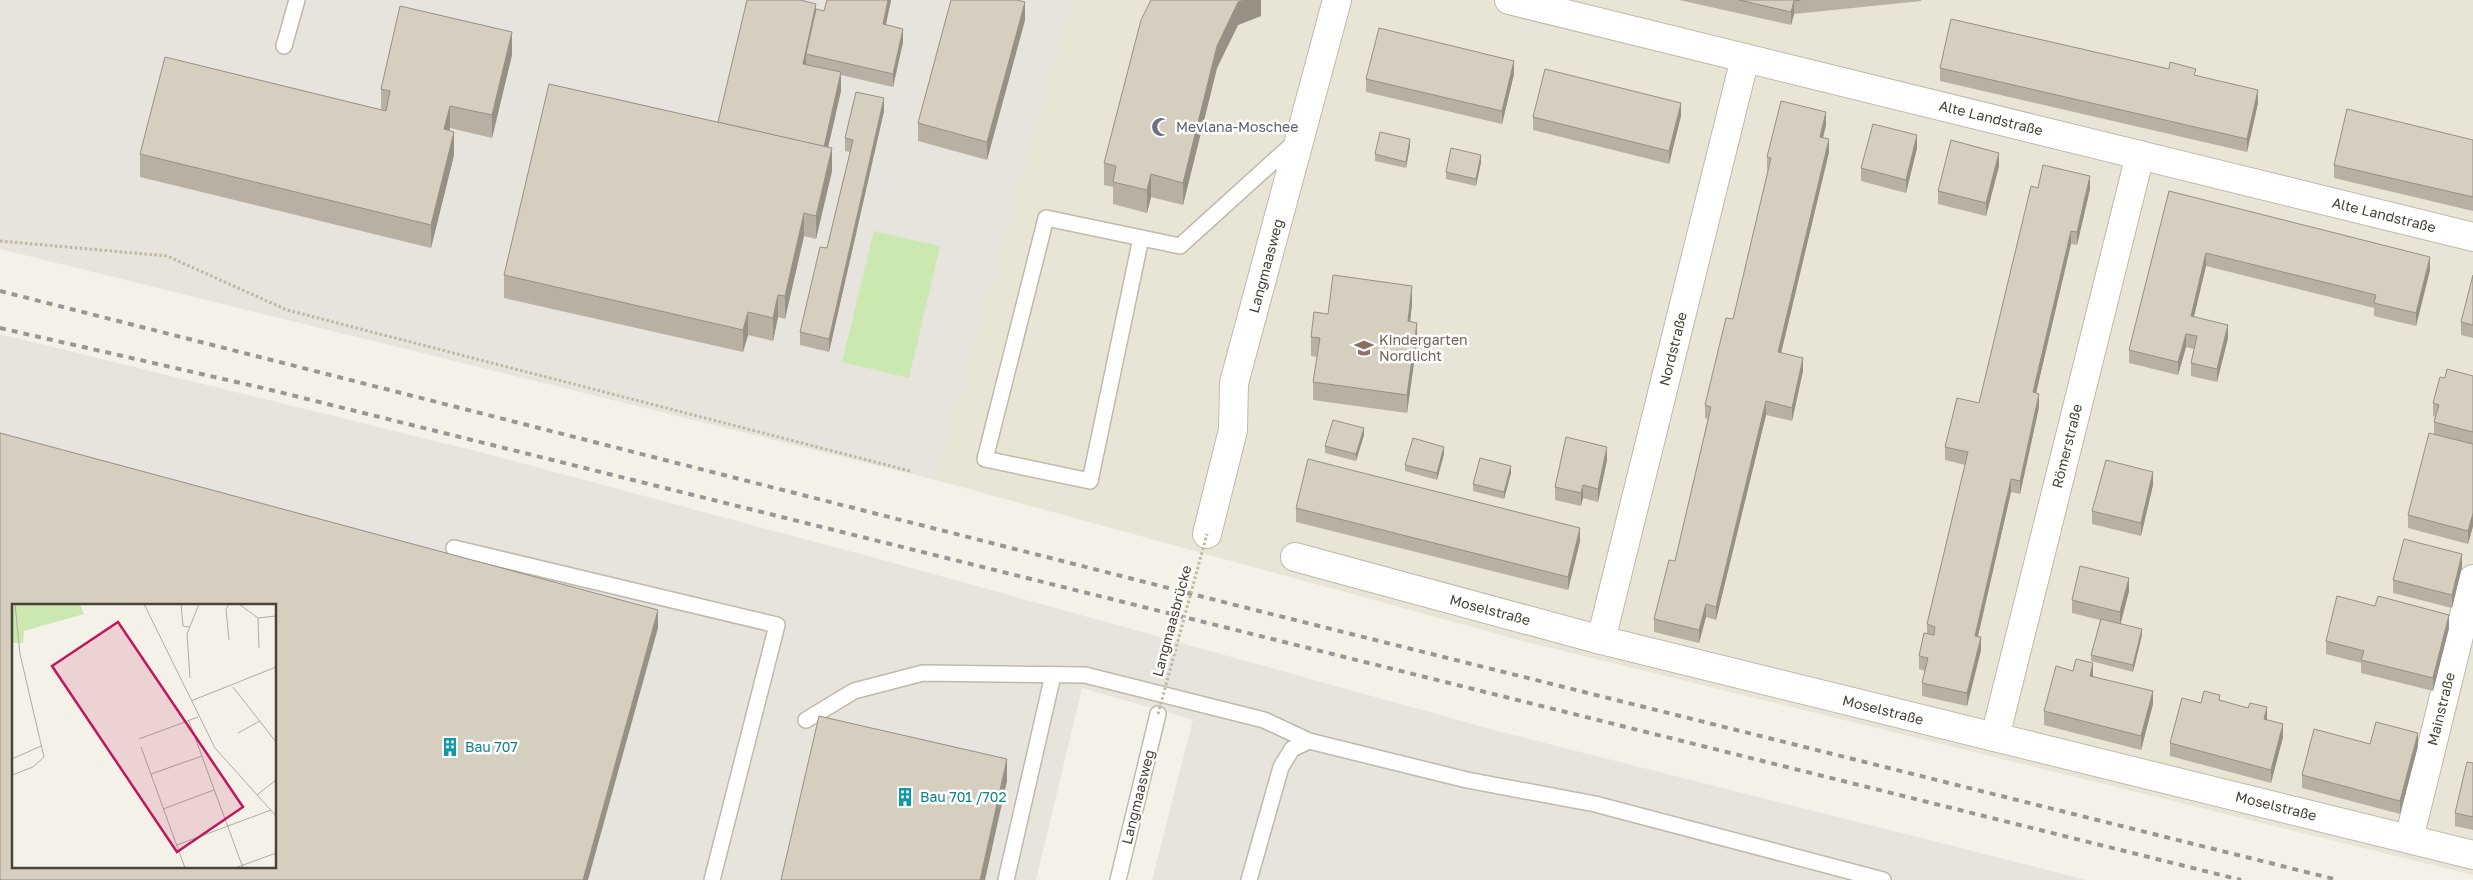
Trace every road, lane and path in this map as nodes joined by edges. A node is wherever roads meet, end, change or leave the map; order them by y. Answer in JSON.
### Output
{"nodes":[{"id":1,"x":297,"y":0,"type":"edge"},
{"id":2,"x":1337,"y":0,"type":"edge"},
{"id":3,"x":1508,"y":0,"type":"edge"},
{"id":4,"x":284,"y":46,"type":"dead end"},
{"id":5,"x":1745,"y":58,"type":"junction"},
{"id":6,"x":1301,"y":136,"type":"junction"},
{"id":7,"x":2140,"y":155,"type":"junction"},
{"id":8,"x":2473,"y":237,"type":"edge"},
{"id":9,"x":1141,"y":238,"type":"junction"},
{"id":10,"x":0,"y":241,"type":"edge"},
{"id":11,"x":910,"y":471,"type":"dead end"},
{"id":12,"x":1208,"y":534,"type":"joint"},
{"id":13,"x":454,"y":548,"type":"dead end"},
{"id":14,"x":1295,"y":556,"type":"dead end"},
{"id":15,"x":2473,"y":579,"type":"edge"},
{"id":16,"x":1601,"y":640,"type":"junction"},
{"id":17,"x":1053,"y":676,"type":"junction"},
{"id":18,"x":1158,"y":714,"type":"joint"},
{"id":19,"x":806,"y":720,"type":"dead end"},
{"id":20,"x":1995,"y":737,"type":"junction"},
{"id":21,"x":1309,"y":741,"type":"junction"},
{"id":22,"x":2408,"y":839,"type":"junction"},
{"id":23,"x":2473,"y":855,"type":"edge"},
{"id":24,"x":712,"y":880,"type":"edge"},
{"id":25,"x":1006,"y":880,"type":"edge"},
{"id":26,"x":1118,"y":880,"type":"edge"},
{"id":27,"x":1249,"y":880,"type":"edge"},
{"id":28,"x":1882,"y":880,"type":"edge"}],
"edges":[{"from":1,"to":4,"type":"lane"},
{"from":2,"to":6,"type":"street","name":"Langmaasweg"},
{"from":3,"to":5,"type":"street","name":"Alte Landstraße"},
{"from":5,"to":7,"type":"street","name":"Alte Landstraße"},
{"from":5,"to":16,"type":"street","name":"Nordstraße"},
{"from":6,"to":9,"type":"lane"},
{"from":6,"to":12,"type":"street","name":"Langmaasweg"},
{"from":7,"to":8,"type":"street","name":"Alte Landstraße"},
{"from":7,"to":20,"type":"street","name":"Römerstraße"},
{"from":9,"to":9,"type":"lane"},
{"from":10,"to":11,"type":"path"},
{"from":12,"to":18,"type":"path","name":"Langmaasbrücke","bridge":true},
{"from":13,"to":24,"type":"lane"},
{"from":14,"to":16,"type":"street","name":"Moselstraße"},
{"from":15,"to":22,"type":"street","name":"Mainstraße"},
{"from":16,"to":20,"type":"street","name":"Moselstraße"},
{"from":17,"to":19,"type":"lane"},
{"from":17,"to":21,"type":"lane"},
{"from":17,"to":25,"type":"lane"},
{"from":18,"to":26,"type":"lane","name":"Langmaasweg"},
{"from":20,"to":22,"type":"street","name":"Moselstraße"},
{"from":21,"to":27,"type":"lane"},
{"from":21,"to":28,"type":"lane"},
{"from":22,"to":23,"type":"street","name":"Moselstraße"}]}
